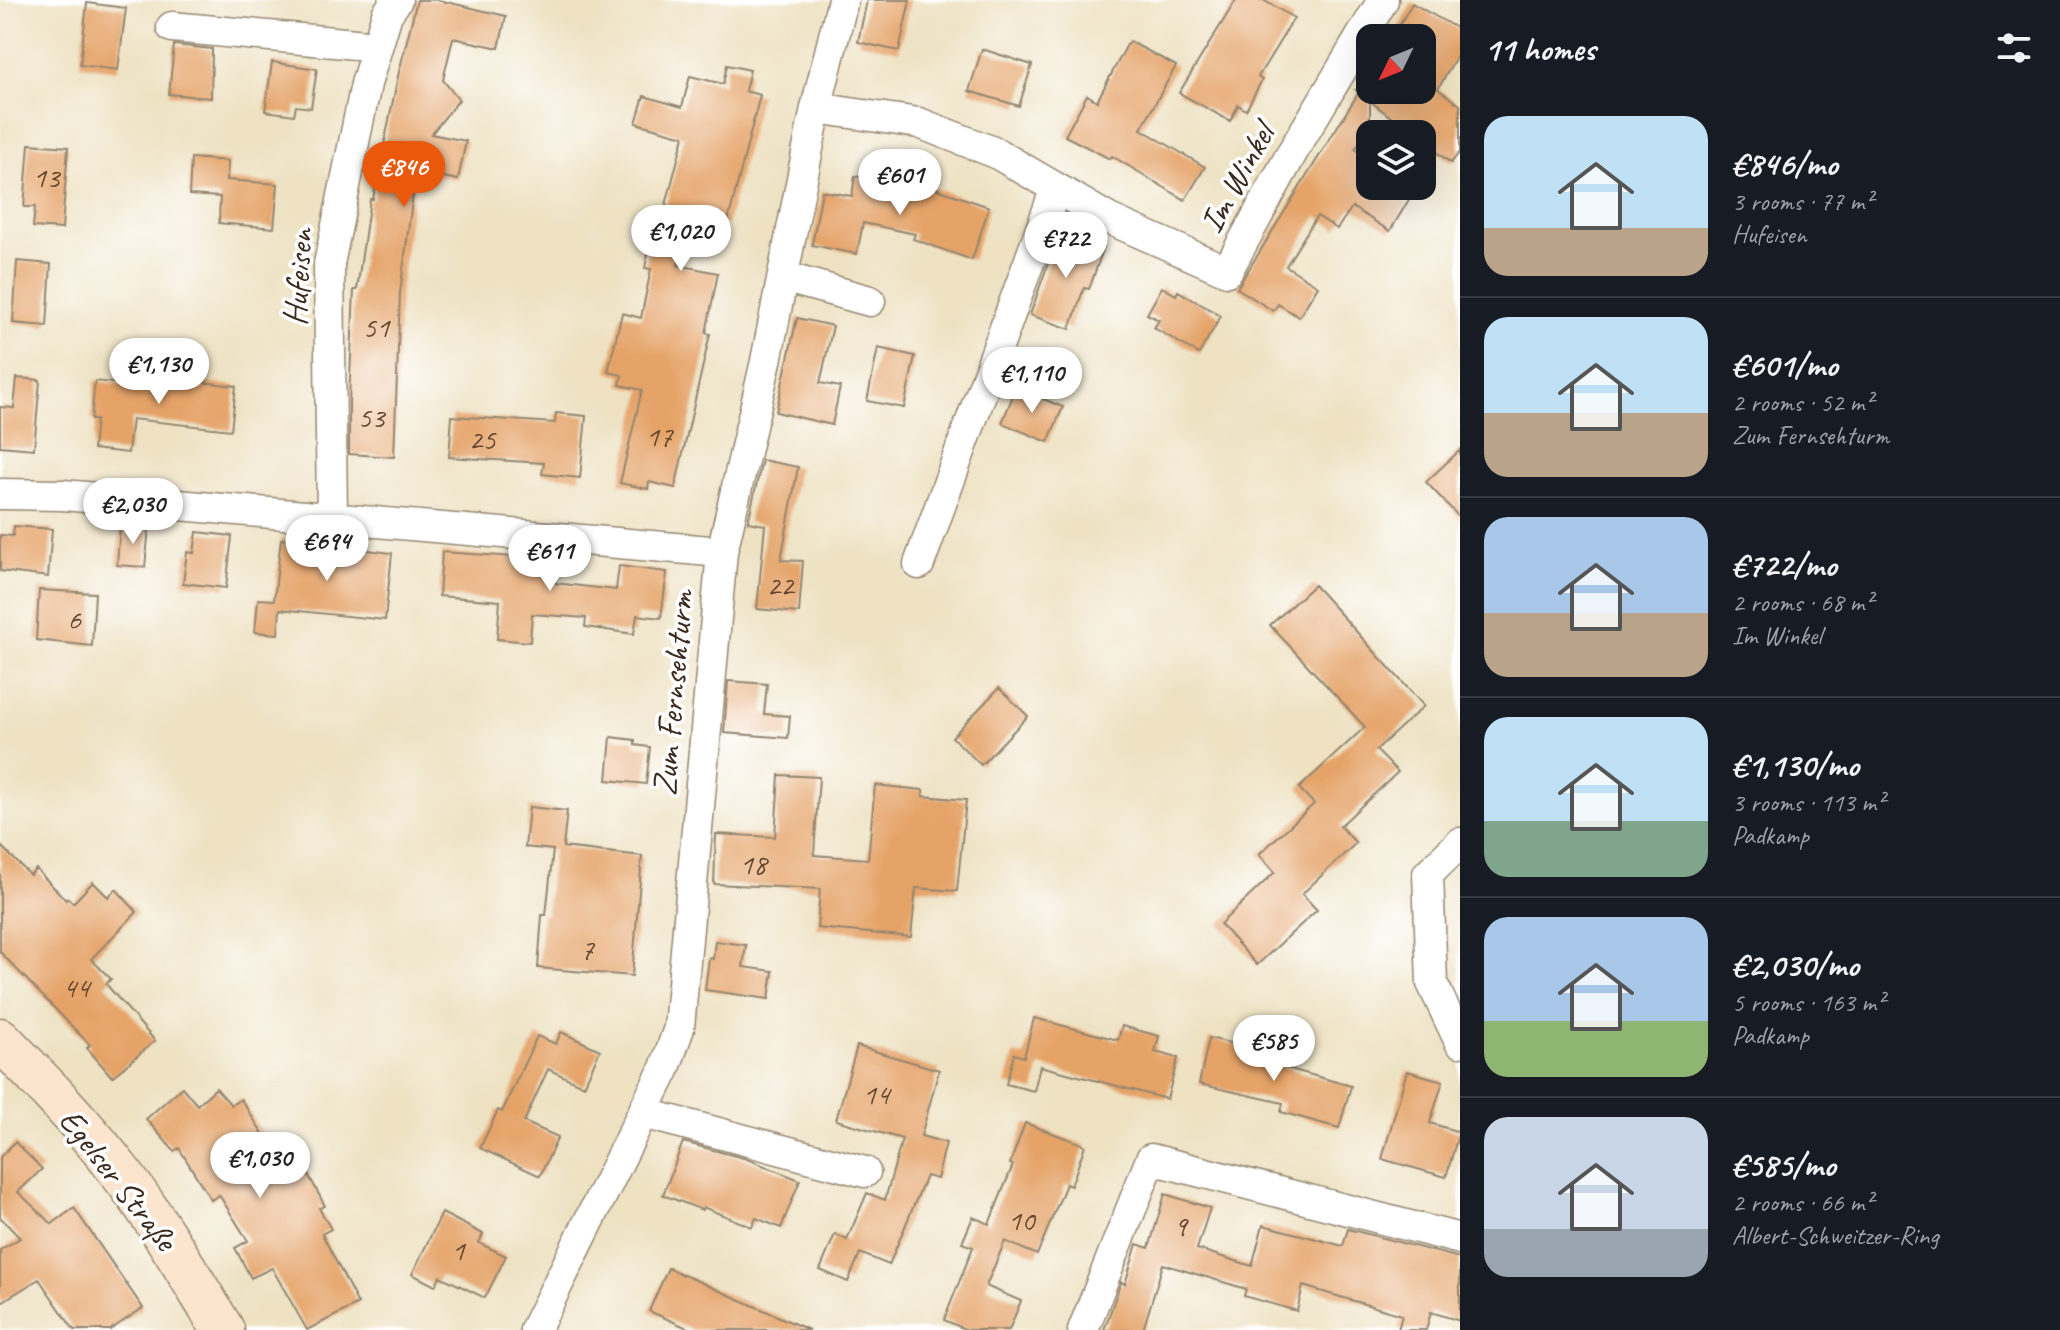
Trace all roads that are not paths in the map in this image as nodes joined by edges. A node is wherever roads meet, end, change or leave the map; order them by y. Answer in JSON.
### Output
{"nodes":[{"id":1,"x":397,"y":0,"type":"edge"},
{"id":2,"x":843,"y":0,"type":"edge"},
{"id":3,"x":1383,"y":0,"type":"edge"},
{"id":4,"x":172,"y":27,"type":"dead end"},
{"id":5,"x":377,"y":46,"type":"junction"},
{"id":6,"x":816,"y":108,"type":"junction"},
{"id":7,"x":1056,"y":188,"type":"junction"},
{"id":8,"x":783,"y":277,"type":"junction"},
{"id":9,"x":870,"y":301,"type":"dead end"},
{"id":10,"x":0,"y":494,"type":"edge"},
{"id":11,"x":332,"y":518,"type":"junction"},
{"id":12,"x":722,"y":552,"type":"junction"},
{"id":13,"x":919,"y":564,"type":"dead end"},
{"id":14,"x":1460,"y":843,"type":"edge"},
{"id":15,"x":0,"y":1039,"type":"edge"},
{"id":16,"x":1460,"y":1042,"type":"edge"},
{"id":17,"x":643,"y":1113,"type":"junction"},
{"id":18,"x":865,"y":1172,"type":"dead end"},
{"id":19,"x":1460,"y":1239,"type":"edge"},
{"id":20,"x":223,"y":1330,"type":"edge"},
{"id":21,"x":535,"y":1330,"type":"edge"},
{"id":22,"x":1083,"y":1330,"type":"edge"}],
"edges":[{"from":1,"to":5,"type":"street","name":"Hufeisen"},
{"from":2,"to":6,"type":"street","name":"Zum Fernsehturm"},
{"from":3,"to":7,"type":"street","name":"Im Winkel"},
{"from":4,"to":5,"type":"street"},
{"from":5,"to":11,"type":"street","name":"Hufeisen"},
{"from":6,"to":7,"type":"street","name":"Im Winkel"},
{"from":6,"to":8,"type":"street","name":"Zum Fernsehturm"},
{"from":7,"to":13,"type":"street"},
{"from":8,"to":9,"type":"street"},
{"from":8,"to":12,"type":"street","name":"Zum Fernsehturm"},
{"from":10,"to":11,"type":"street"},
{"from":11,"to":12,"type":"street"},
{"from":12,"to":17,"type":"street","name":"Zum Fernsehturm"},
{"from":14,"to":16,"type":"street"},
{"from":15,"to":20,"type":"main road","name":"Egelser Straße"},
{"from":17,"to":18,"type":"street"},
{"from":17,"to":21,"type":"street","name":"Zum Fernsehturm"},
{"from":19,"to":22,"type":"street"}]}
